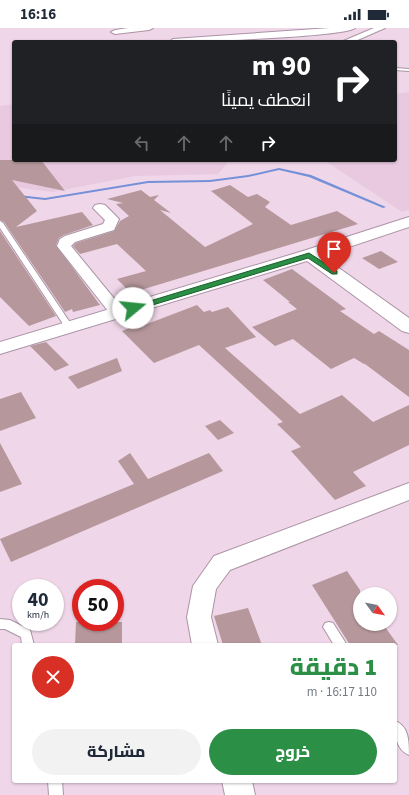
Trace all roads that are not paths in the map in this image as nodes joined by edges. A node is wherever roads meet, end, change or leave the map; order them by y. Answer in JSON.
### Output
{"nodes":[{"id":1,"x":149,"y":28,"type":"edge"},
{"id":2,"x":351,"y":28,"type":"edge"},
{"id":3,"x":381,"y":28,"type":"edge"},
{"id":4,"x":116,"y":29,"type":"edge"},
{"id":5,"x":113,"y":40,"type":"edge"},
{"id":6,"x":202,"y":40,"type":"edge"},
{"id":7,"x":350,"y":40,"type":"edge"},
{"id":8,"x":397,"y":69,"type":"edge"},
{"id":9,"x":409,"y":70,"type":"edge"},
{"id":10,"x":100,"y":208,"type":"dead end"},
{"id":11,"x":409,"y":222,"type":"edge"},
{"id":12,"x":0,"y":223,"type":"edge"},
{"id":13,"x":309,"y":255,"type":"junction"},
{"id":14,"x":118,"y":313,"type":"junction"},
{"id":15,"x":409,"y":327,"type":"edge"},
{"id":16,"x":69,"y":328,"type":"junction"},
{"id":17,"x":0,"y":348,"type":"edge"},
{"id":18,"x":409,"y":491,"type":"edge"},
{"id":19,"x":0,"y":624,"type":"edge"},
{"id":20,"x":329,"y":627,"type":"dead end"},
{"id":21,"x":28,"y":643,"type":"edge"},
{"id":22,"x":205,"y":643,"type":"edge"},
{"id":23,"x":340,"y":643,"type":"edge"},
{"id":24,"x":397,"y":730,"type":"edge"},
{"id":25,"x":409,"y":748,"type":"edge"},
{"id":26,"x":55,"y":783,"type":"edge"},
{"id":27,"x":237,"y":783,"type":"edge"},
{"id":28,"x":56,"y":795,"type":"edge"},
{"id":29,"x":240,"y":795,"type":"edge"}],
"edges":[{"from":1,"to":4,"type":"street"},
{"from":2,"to":6,"type":"street"},
{"from":3,"to":7,"type":"street"},
{"from":4,"to":5,"type":"street"},
{"from":8,"to":9,"type":"lane"},
{"from":10,"to":14,"type":"street"},
{"from":11,"to":13,"type":"main road"},
{"from":12,"to":16,"type":"lane"},
{"from":13,"to":14,"type":"main road"},
{"from":13,"to":15,"type":"main road"},
{"from":14,"to":16,"type":"main road"},
{"from":16,"to":17,"type":"main road"},
{"from":18,"to":22,"type":"street"},
{"from":19,"to":21,"type":"lane"},
{"from":20,"to":23,"type":"lane"},
{"from":24,"to":25,"type":"lane"},
{"from":26,"to":28,"type":"lane"},
{"from":27,"to":29,"type":"street"}]}
